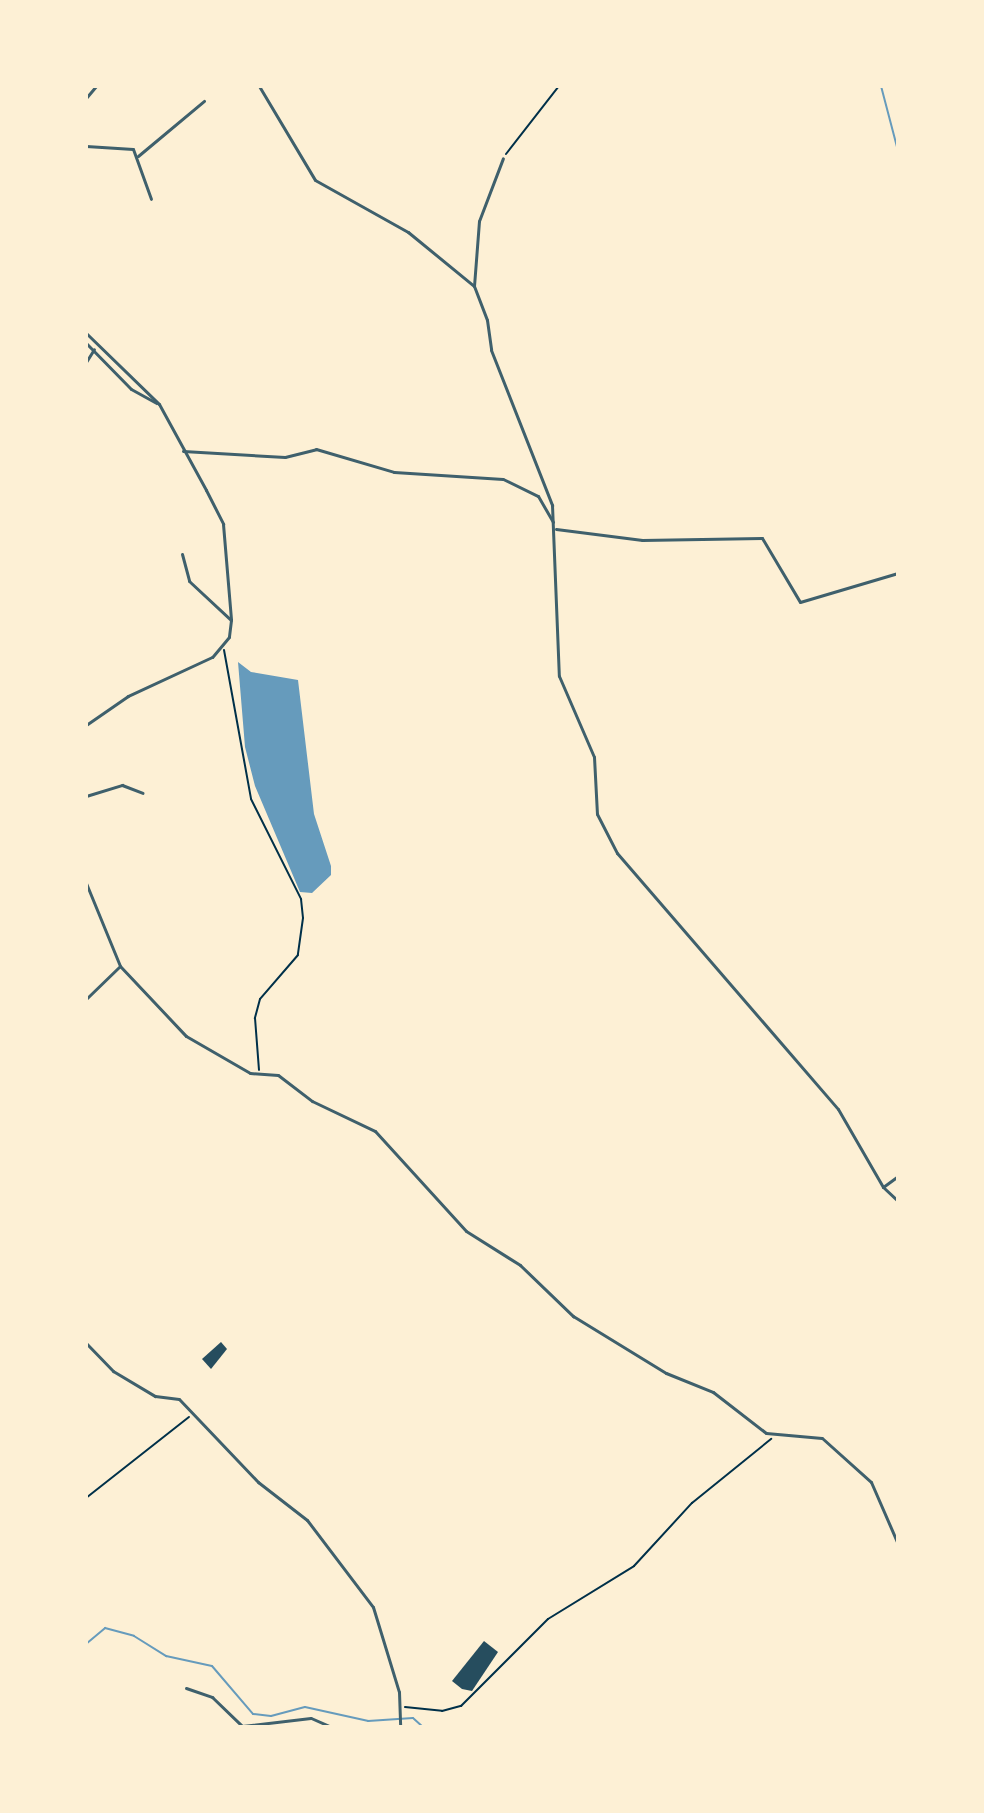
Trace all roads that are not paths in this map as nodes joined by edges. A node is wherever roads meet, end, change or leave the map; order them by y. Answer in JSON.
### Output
{"nodes":[{"id":1,"x":96,"y":86,"type":"edge"},
{"id":2,"x":259,"y":86,"type":"edge"},
{"id":3,"x":86,"y":98,"type":"edge"},
{"id":4,"x":204,"y":101,"type":"dead end"},
{"id":5,"x":86,"y":146,"type":"edge"},
{"id":6,"x":138,"y":156,"type":"junction"},
{"id":7,"x":503,"y":158,"type":"road end"},
{"id":8,"x":151,"y":199,"type":"dead end"},
{"id":9,"x":474,"y":286,"type":"junction"},
{"id":10,"x":86,"y":333,"type":"edge"},
{"id":11,"x":86,"y":343,"type":"edge"},
{"id":12,"x":94,"y":349,"type":"junction"},
{"id":13,"x":86,"y":362,"type":"edge"},
{"id":14,"x":159,"y":404,"type":"junction"},
{"id":15,"x":183,"y":451,"type":"junction"},
{"id":16,"x":556,"y":529,"type":"junction"},
{"id":17,"x":182,"y":554,"type":"dead end"},
{"id":18,"x":898,"y":573,"type":"edge"},
{"id":19,"x":231,"y":620,"type":"junction"},
{"id":20,"x":86,"y":725,"type":"edge"},
{"id":21,"x":143,"y":793,"type":"dead end"},
{"id":22,"x":86,"y":796,"type":"edge"},
{"id":23,"x":86,"y":883,"type":"edge"},
{"id":24,"x":120,"y":966,"type":"junction"},
{"id":25,"x":86,"y":999,"type":"edge"},
{"id":26,"x":898,"y":1176,"type":"edge"},
{"id":27,"x":883,"y":1187,"type":"junction"},
{"id":28,"x":898,"y":1201,"type":"edge"},
{"id":29,"x":86,"y":1343,"type":"edge"},
{"id":30,"x":898,"y":1544,"type":"edge"},
{"id":31,"x":186,"y":1688,"type":"dead end"},
{"id":32,"x":400,"y":1724,"type":"edge"},
{"id":33,"x":331,"y":1727,"type":"edge"}],
"edges":[{"from":1,"to":3,"type":"street"},
{"from":2,"to":9,"type":"street"},
{"from":4,"to":6,"type":"street"},
{"from":5,"to":6,"type":"street"},
{"from":6,"to":8,"type":"street"},
{"from":7,"to":9,"type":"street"},
{"from":9,"to":16,"type":"street"},
{"from":10,"to":14,"type":"street"},
{"from":11,"to":12,"type":"street"},
{"from":12,"to":13,"type":"street"},
{"from":12,"to":14,"type":"street"},
{"from":14,"to":15,"type":"street"},
{"from":15,"to":16,"type":"street"},
{"from":15,"to":19,"type":"street"},
{"from":16,"to":18,"type":"street"},
{"from":16,"to":27,"type":"street"},
{"from":17,"to":19,"type":"street"},
{"from":19,"to":20,"type":"street"},
{"from":21,"to":22,"type":"street"},
{"from":23,"to":24,"type":"street"},
{"from":24,"to":25,"type":"street"},
{"from":24,"to":30,"type":"street"},
{"from":26,"to":27,"type":"street"},
{"from":27,"to":28,"type":"street"},
{"from":29,"to":32,"type":"street"},
{"from":31,"to":33,"type":"street"}]}
